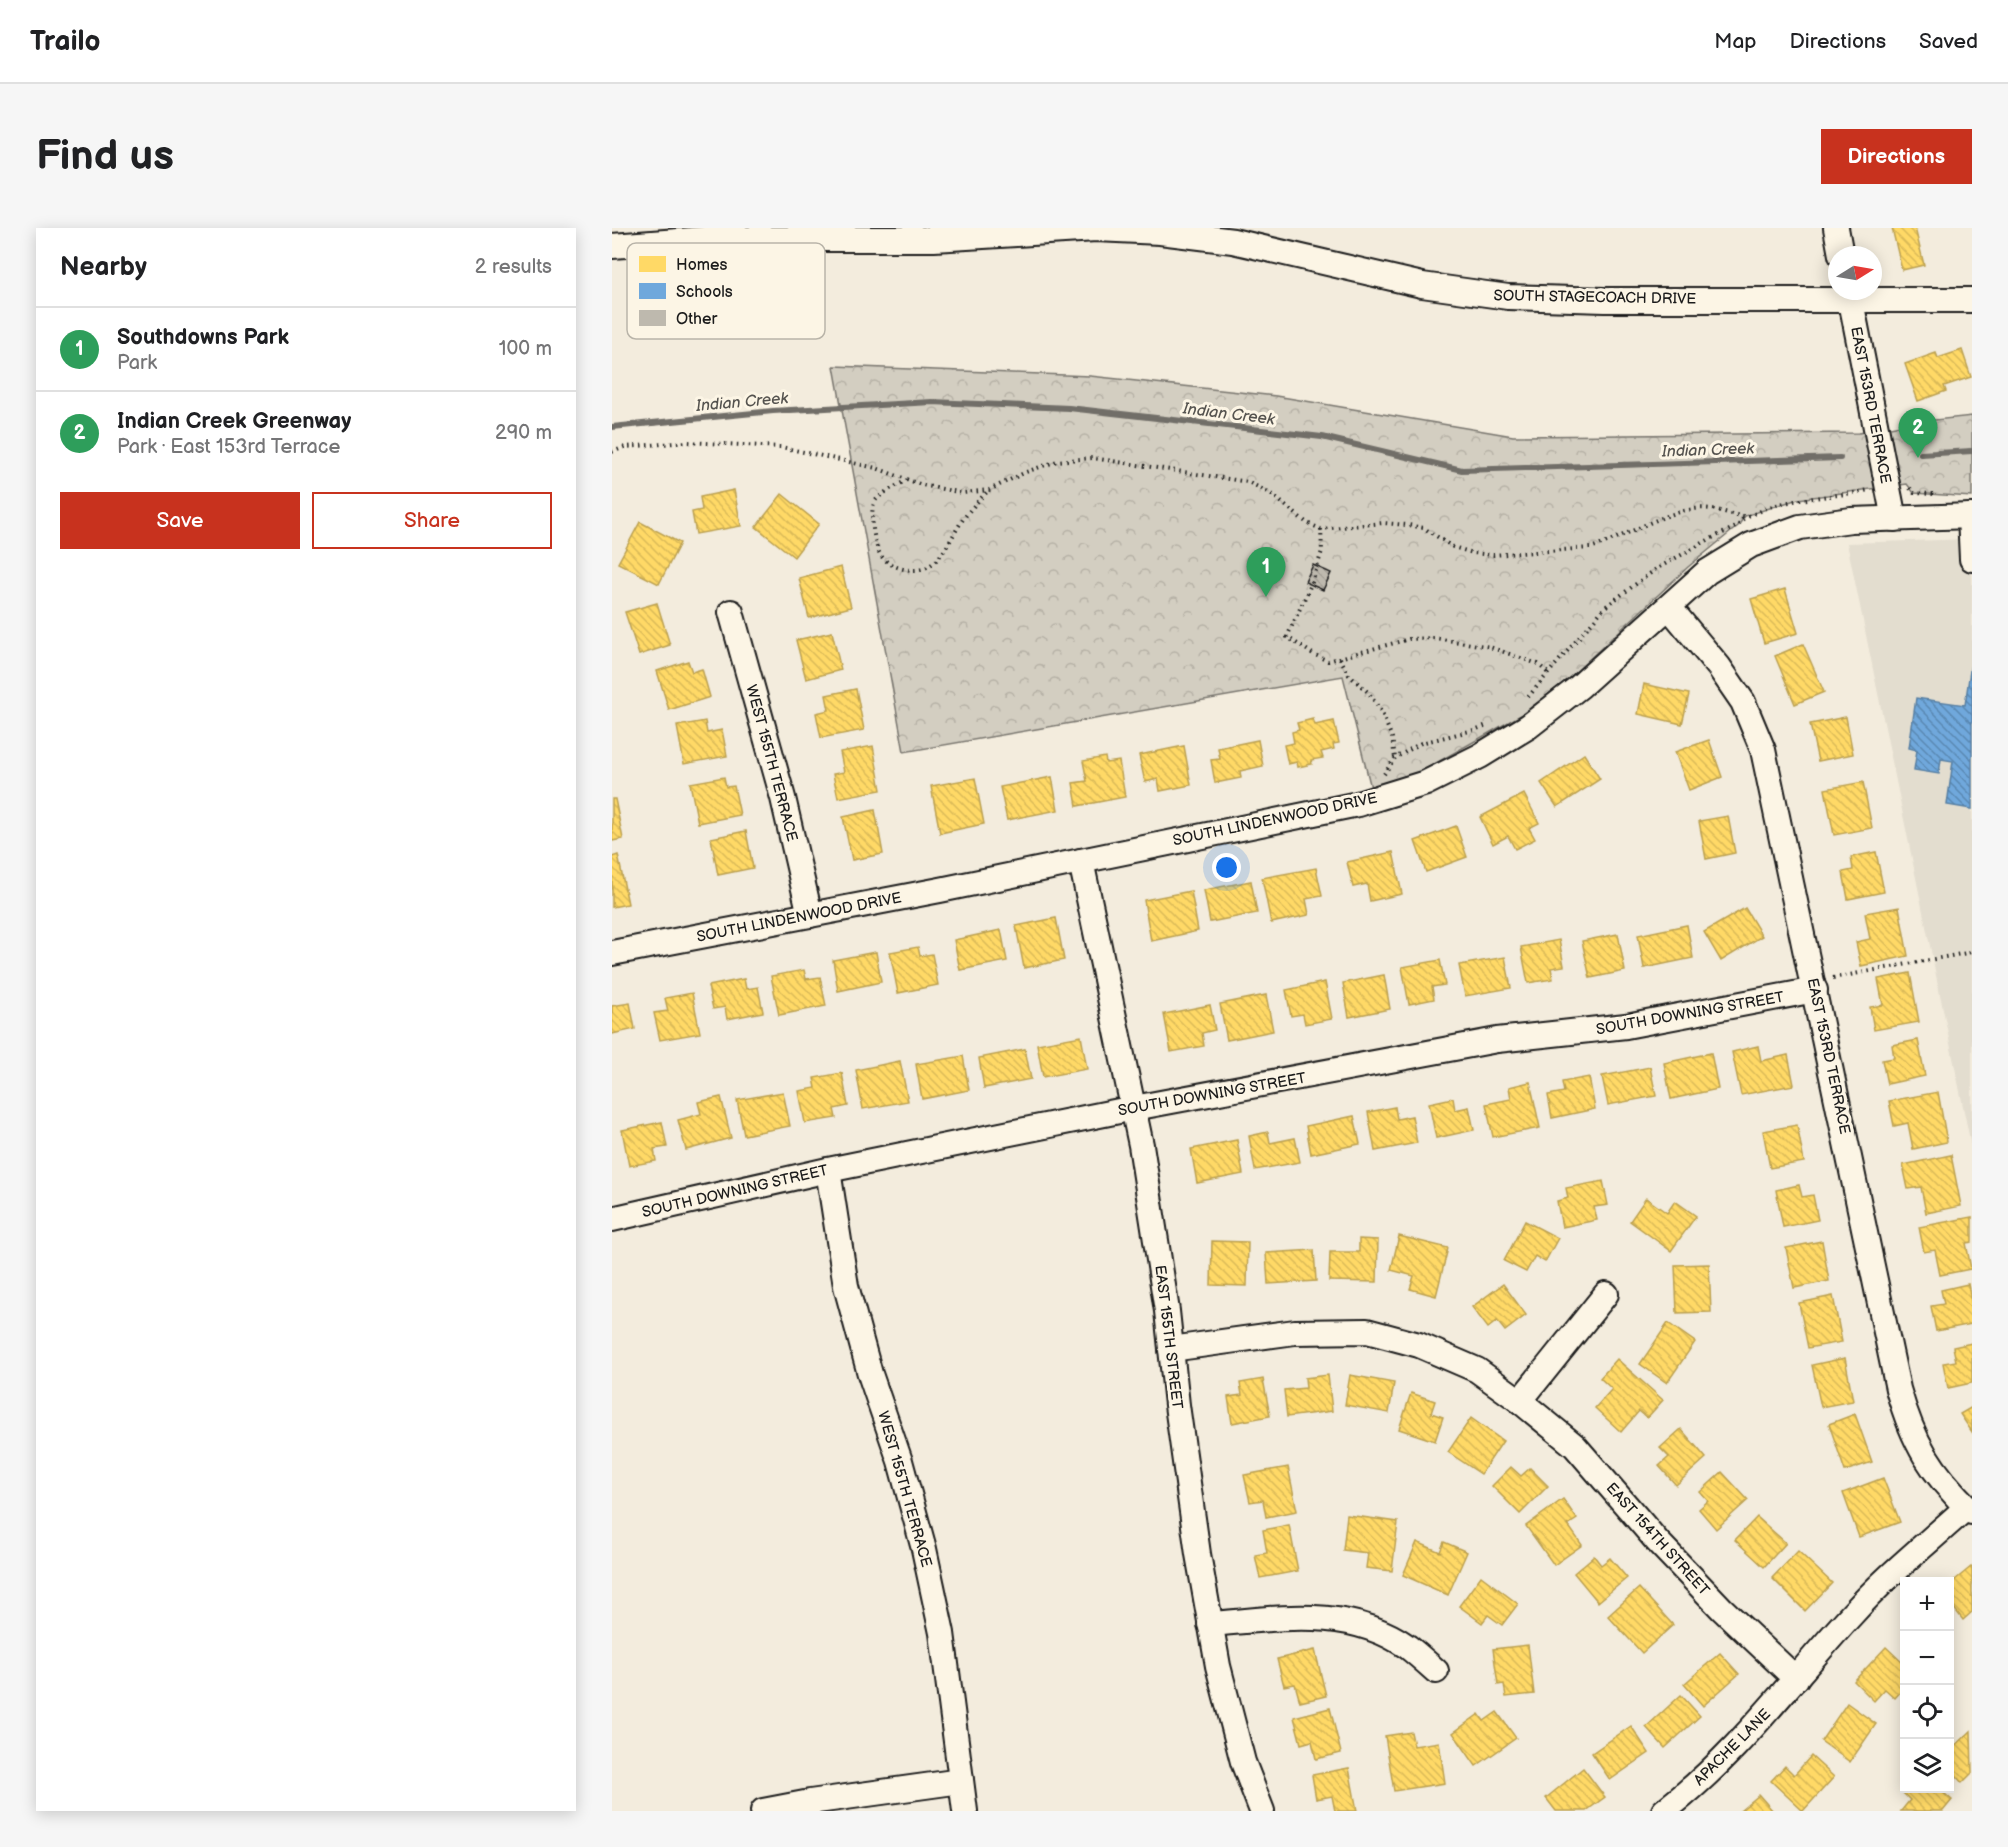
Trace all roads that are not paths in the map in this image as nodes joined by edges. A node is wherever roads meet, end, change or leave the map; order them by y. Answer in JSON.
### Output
{"nodes":[{"id":1,"x":1836,"y":228,"type":"edge"},
{"id":2,"x":912,"y":234,"type":"edge"},
{"id":3,"x":649,"y":236,"type":"edge"},
{"id":4,"x":612,"y":246,"type":"edge"},
{"id":5,"x":1839,"y":246,"type":"edge"},
{"id":6,"x":1828,"y":296,"type":"edge"},
{"id":7,"x":1882,"y":299,"type":"edge"},
{"id":8,"x":1851,"y":300,"type":"edge"},
{"id":9,"x":1972,"y":300,"type":"edge"},
{"id":10,"x":1971,"y":516,"type":"edge"},
{"id":11,"x":1894,"y":519,"type":"junction"},
{"id":12,"x":1972,"y":559,"type":"edge"},
{"id":13,"x":1669,"y":607,"type":"junction"},
{"id":14,"x":731,"y":612,"type":"dead end"},
{"id":15,"x":1081,"y":861,"type":"junction"},
{"id":16,"x":810,"y":915,"type":"junction"},
{"id":17,"x":612,"y":954,"type":"edge"},
{"id":18,"x":1824,"y":984,"type":"junction"},
{"id":19,"x":1134,"y":1108,"type":"junction"},
{"id":20,"x":828,"y":1170,"type":"junction"},
{"id":21,"x":612,"y":1219,"type":"edge"},
{"id":22,"x":1606,"y":1294,"type":"dead end"},
{"id":23,"x":1171,"y":1349,"type":"junction"},
{"id":24,"x":1520,"y":1401,"type":"junction"},
{"id":25,"x":1970,"y":1509,"type":"edge"},
{"id":26,"x":1210,"y":1624,"type":"junction"},
{"id":27,"x":1436,"y":1671,"type":"dead end"},
{"id":28,"x":1796,"y":1679,"type":"junction"},
{"id":29,"x":962,"y":1781,"type":"junction"},
{"id":30,"x":763,"y":1811,"type":"edge"},
{"id":31,"x":965,"y":1811,"type":"edge"},
{"id":32,"x":1262,"y":1811,"type":"edge"},
{"id":33,"x":1664,"y":1811,"type":"edge"}],
"edges":[{"from":1,"to":5,"type":"street"},
{"from":2,"to":3,"type":"street","name":"SOUTH STAGECOACH DRIVE"},
{"from":2,"to":6,"type":"street","name":"SOUTH STAGECOACH DRIVE"},
{"from":3,"to":4,"type":"street","name":"SOUTH STAGECOACH DRIVE"},
{"from":7,"to":9,"type":"street","name":"SOUTH STAGECOACH DRIVE"},
{"from":8,"to":11,"type":"street","name":"EAST 153RD TERRACE"},
{"from":10,"to":11,"type":"street","name":"SOUTH LINDENWOOD DRIVE"},
{"from":10,"to":12,"type":"street"},
{"from":11,"to":13,"type":"street","name":"SOUTH LINDENWOOD DRIVE"},
{"from":13,"to":15,"type":"street","name":"SOUTH LINDENWOOD DRIVE"},
{"from":13,"to":18,"type":"street","name":"EAST 153RD TERRACE"},
{"from":14,"to":16,"type":"street","name":"WEST 155TH TERRACE"},
{"from":15,"to":16,"type":"street","name":"SOUTH LINDENWOOD DRIVE"},
{"from":15,"to":19,"type":"street","name":"EAST 155TH STREET"},
{"from":16,"to":17,"type":"street","name":"SOUTH LINDENWOOD DRIVE"},
{"from":18,"to":19,"type":"street","name":"SOUTH DOWNING STREET"},
{"from":18,"to":25,"type":"street","name":"EAST 153RD TERRACE"},
{"from":19,"to":20,"type":"street","name":"SOUTH DOWNING STREET"},
{"from":19,"to":23,"type":"street","name":"EAST 155TH STREET"},
{"from":20,"to":21,"type":"street","name":"SOUTH DOWNING STREET"},
{"from":20,"to":29,"type":"street","name":"WEST 155TH TERRACE"},
{"from":22,"to":24,"type":"street"},
{"from":23,"to":24,"type":"street","name":"EAST 154TH STREET"},
{"from":23,"to":26,"type":"street","name":"EAST 155TH STREET"},
{"from":24,"to":28,"type":"street","name":"EAST 154TH STREET"},
{"from":25,"to":28,"type":"street","name":"APACHE LANE"},
{"from":26,"to":27,"type":"street"},
{"from":26,"to":32,"type":"street","name":"EAST 155TH STREET"},
{"from":28,"to":33,"type":"street","name":"APACHE LANE"},
{"from":29,"to":30,"type":"street"},
{"from":29,"to":31,"type":"street","name":"WEST 155TH TERRACE"}]}
